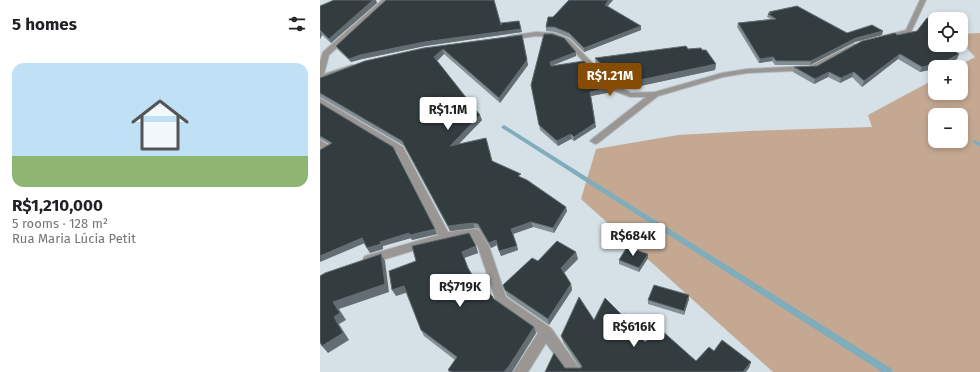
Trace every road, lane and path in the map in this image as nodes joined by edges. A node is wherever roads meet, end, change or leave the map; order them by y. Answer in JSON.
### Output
{"nodes":[{"id":1,"x":386,"y":0,"type":"edge"},
{"id":2,"x":923,"y":0,"type":"edge"},
{"id":3,"x":504,"y":38,"type":"edge"},
{"id":4,"x":880,"y":39,"type":"edge"},
{"id":5,"x":865,"y":42,"type":"edge"},
{"id":6,"x":330,"y":50,"type":"junction"},
{"id":7,"x":320,"y":51,"type":"edge"},
{"id":8,"x":358,"y":65,"type":"edge"},
{"id":9,"x":320,"y":74,"type":"edge"},
{"id":10,"x":320,"y":78,"type":"edge"},
{"id":11,"x":655,"y":94,"type":"junction"},
{"id":12,"x":320,"y":100,"type":"edge"},
{"id":13,"x":596,"y":141,"type":"dead end"},
{"id":14,"x":320,"y":143,"type":"edge"},
{"id":15,"x":320,"y":153,"type":"edge"},
{"id":16,"x":445,"y":237,"type":"junction"},
{"id":17,"x":361,"y":262,"type":"edge"},
{"id":18,"x":546,"y":332,"type":"junction"},
{"id":19,"x":520,"y":372,"type":"edge"},
{"id":20,"x":575,"y":372,"type":"edge"}],
"edges":[{"from":1,"to":6,"type":"street"},
{"from":2,"to":4,"type":"street"},
{"from":3,"to":11,"type":"street"},
{"from":5,"to":11,"type":"street"},
{"from":6,"to":7,"type":"street"},
{"from":6,"to":9,"type":"street"},
{"from":8,"to":10,"type":"street"},
{"from":11,"to":13,"type":"street"},
{"from":12,"to":16,"type":"street"},
{"from":14,"to":15,"type":"street"},
{"from":16,"to":17,"type":"street"},
{"from":16,"to":18,"type":"street"},
{"from":18,"to":19,"type":"street"},
{"from":18,"to":20,"type":"street"}]}
